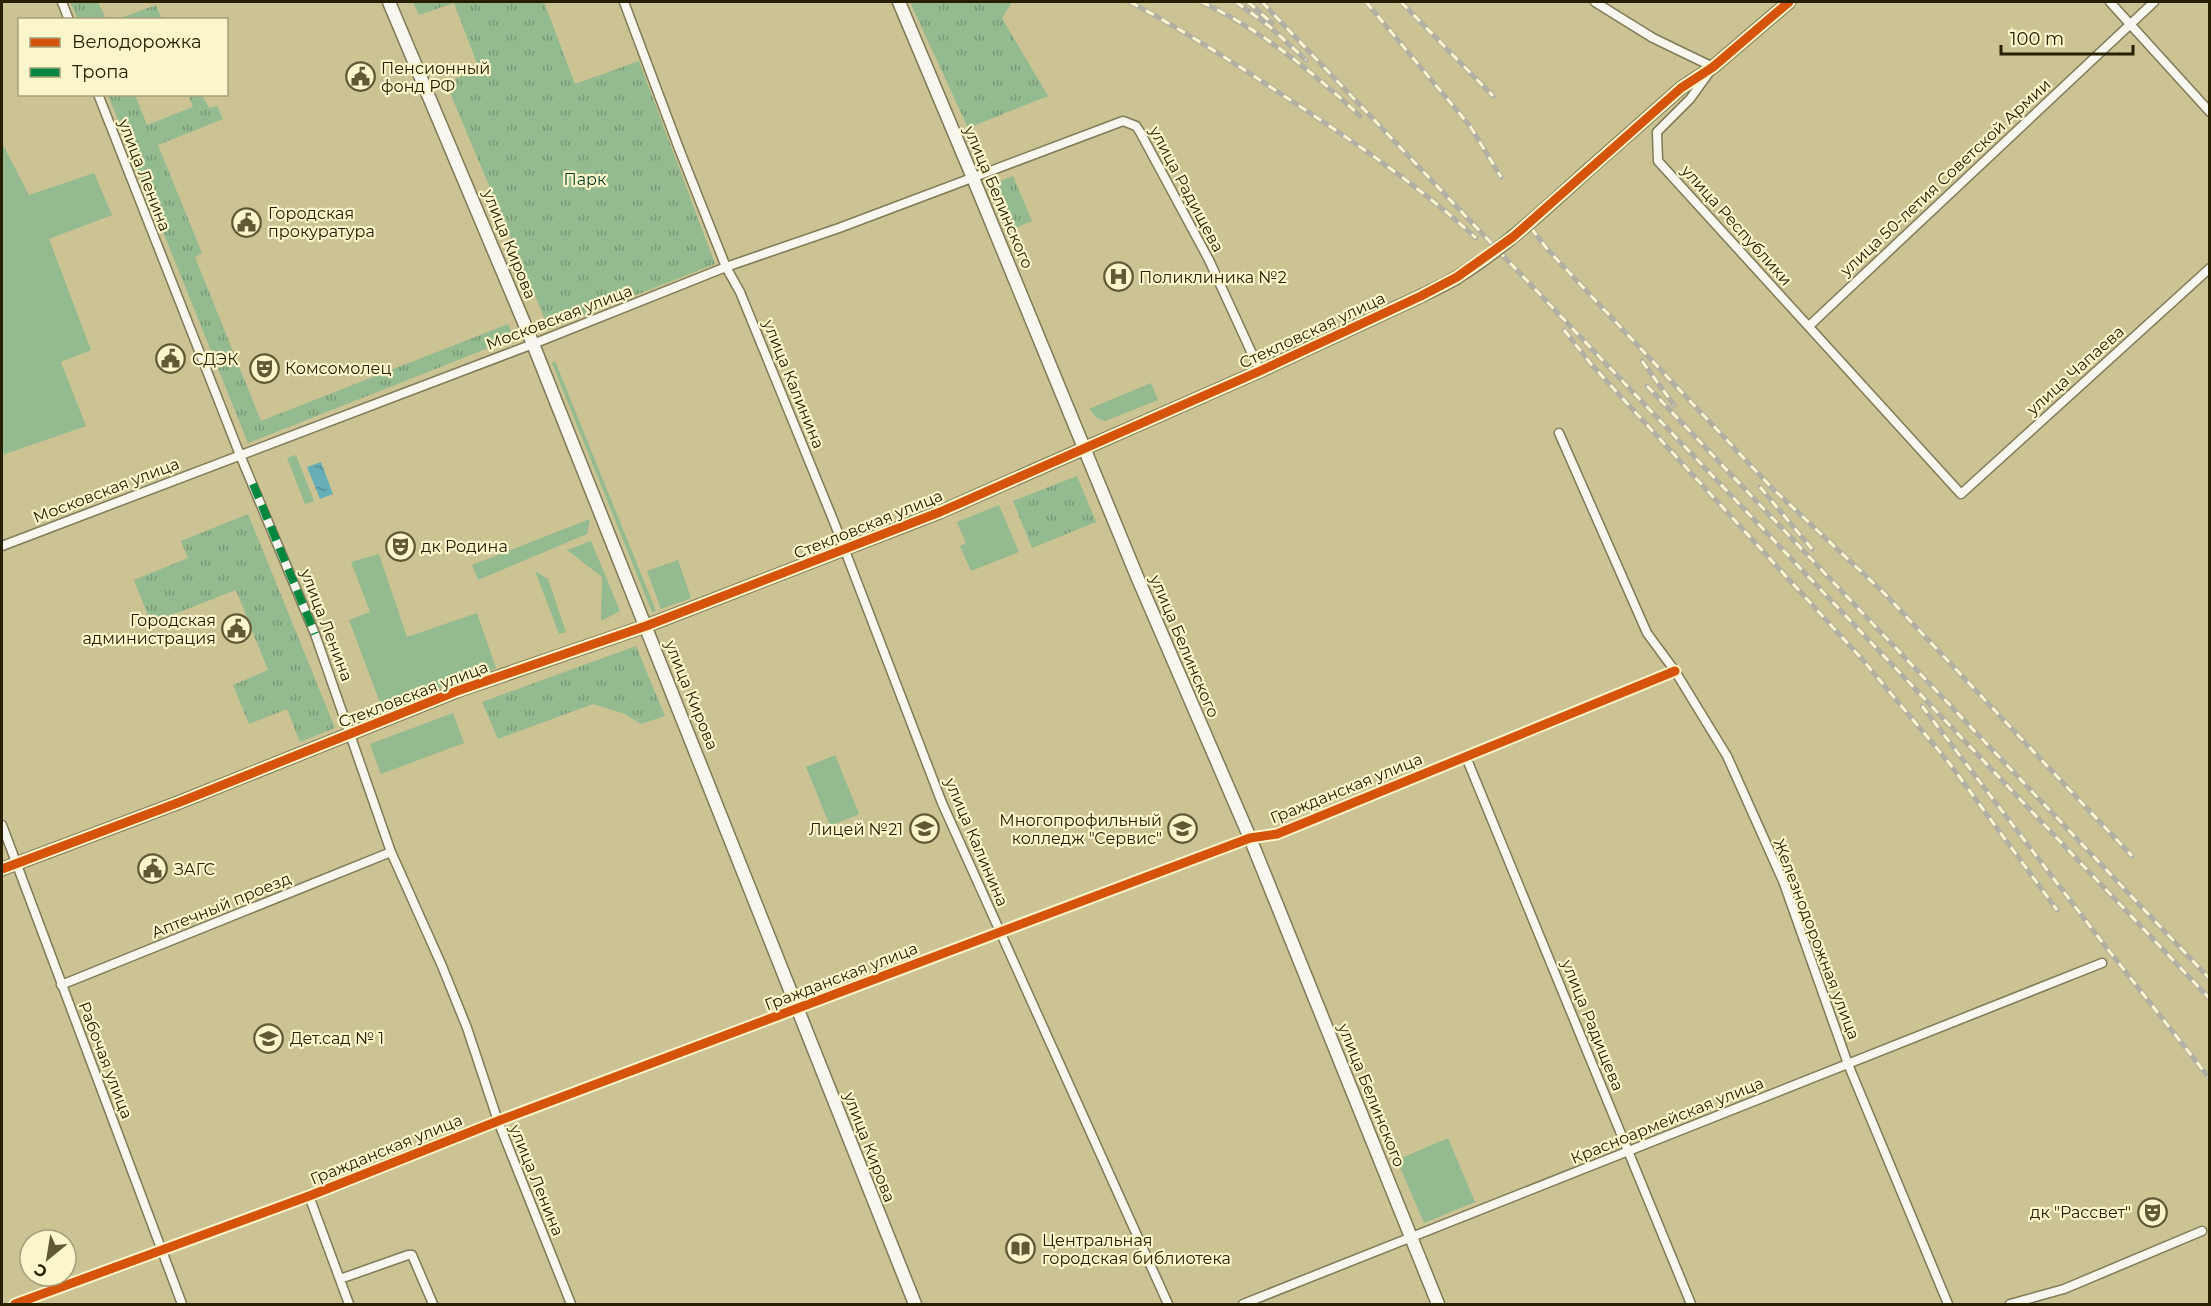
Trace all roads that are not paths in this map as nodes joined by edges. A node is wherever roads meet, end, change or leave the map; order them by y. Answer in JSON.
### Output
{"nodes":[{"id":1,"x":62,"y":2,"type":"edge"},
{"id":2,"x":389,"y":2,"type":"edge"},
{"id":3,"x":624,"y":2,"type":"edge"},
{"id":4,"x":899,"y":2,"type":"edge"},
{"id":5,"x":1595,"y":2,"type":"edge"},
{"id":6,"x":1789,"y":2,"type":"edge"},
{"id":7,"x":2110,"y":2,"type":"edge"},
{"id":8,"x":2154,"y":2,"type":"edge"},
{"id":9,"x":68,"y":18,"type":"edge"},
{"id":10,"x":2130,"y":24,"type":"junction"},
{"id":11,"x":1713,"y":67,"type":"junction"},
{"id":12,"x":99,"y":96,"type":"edge"},
{"id":13,"x":2210,"y":112,"type":"edge"},
{"id":14,"x":1130,"y":122,"type":"joint"},
{"id":15,"x":973,"y":177,"type":"junction"},
{"id":16,"x":726,"y":267,"type":"junction"},
{"id":17,"x":2210,"y":268,"type":"edge"},
{"id":18,"x":1809,"y":326,"type":"junction"},
{"id":19,"x":533,"y":344,"type":"junction"},
{"id":20,"x":1260,"y":371,"type":"junction"},
{"id":21,"x":1559,"y":433,"type":"dead end"},
{"id":22,"x":1085,"y":449,"type":"junction"},
{"id":23,"x":240,"y":455,"type":"junction"},
{"id":24,"x":1961,"y":494,"type":"joint"},
{"id":25,"x":2,"y":546,"type":"edge"},
{"id":26,"x":845,"y":549,"type":"junction"},
{"id":27,"x":646,"y":626,"type":"junction"},
{"id":28,"x":1675,"y":671,"type":"junction"},
{"id":29,"x":351,"y":733,"type":"junction"},
{"id":30,"x":1466,"y":757,"type":"junction"},
{"id":31,"x":2,"y":825,"type":"edge"},
{"id":32,"x":1250,"y":838,"type":"junction"},
{"id":33,"x":391,"y":852,"type":"junction"},
{"id":34,"x":16,"y":864,"type":"junction"},
{"id":35,"x":2,"y":869,"type":"edge"},
{"id":36,"x":1000,"y":933,"type":"junction"},
{"id":37,"x":2102,"y":963,"type":"dead end"},
{"id":38,"x":61,"y":985,"type":"junction"},
{"id":39,"x":797,"y":1009,"type":"junction"},
{"id":40,"x":1848,"y":1064,"type":"junction"},
{"id":41,"x":498,"y":1121,"type":"junction"},
{"id":42,"x":1629,"y":1151,"type":"junction"},
{"id":43,"x":309,"y":1196,"type":"junction"},
{"id":44,"x":2202,"y":1231,"type":"dead end"},
{"id":45,"x":1412,"y":1237,"type":"junction"},
{"id":46,"x":161,"y":1250,"type":"junction"},
{"id":47,"x":339,"y":1279,"type":"junction"},
{"id":48,"x":15,"y":1305,"type":"edge"},
{"id":49,"x":182,"y":1305,"type":"edge"},
{"id":50,"x":349,"y":1305,"type":"edge"},
{"id":51,"x":433,"y":1305,"type":"edge"},
{"id":52,"x":571,"y":1305,"type":"edge"},
{"id":53,"x":915,"y":1305,"type":"edge"},
{"id":54,"x":1168,"y":1305,"type":"edge"},
{"id":55,"x":1243,"y":1305,"type":"edge"},
{"id":56,"x":1438,"y":1305,"type":"edge"},
{"id":57,"x":1691,"y":1305,"type":"edge"},
{"id":58,"x":1948,"y":1305,"type":"edge"},
{"id":59,"x":2010,"y":1305,"type":"edge"}],
"edges":[{"from":1,"to":9,"type":"street"},
{"from":2,"to":19,"type":"street","name":"улица Кирова"},
{"from":3,"to":16,"type":"street","name":"улица Калинина"},
{"from":4,"to":15,"type":"street","name":"улица Белинского"},
{"from":5,"to":11,"type":"street"},
{"from":6,"to":11,"type":"street","name":"Стекловская улица"},
{"from":7,"to":10,"type":"street"},
{"from":8,"to":10,"type":"street","name":"улица 50-летия Советской Армии"},
{"from":10,"to":13,"type":"street"},
{"from":10,"to":18,"type":"street","name":"улица 50-летия Советской Армии"},
{"from":11,"to":18,"type":"street","name":"улица Республики"},
{"from":11,"to":20,"type":"street","name":"Стекловская улица","bridge":true},
{"from":12,"to":23,"type":"street","name":"улица Ленина"},
{"from":14,"to":15,"type":"street","name":"Московская улица"},
{"from":14,"to":20,"type":"street","name":"улица Радищева"},
{"from":15,"to":16,"type":"street","name":"Московская улица"},
{"from":15,"to":22,"type":"street","name":"улица Белинского"},
{"from":16,"to":19,"type":"street","name":"Московская улица"},
{"from":16,"to":26,"type":"street","name":"улица Калинина"},
{"from":17,"to":24,"type":"street","name":"улица Чапаева"},
{"from":18,"to":24,"type":"street","name":"улица Республики"},
{"from":19,"to":23,"type":"street","name":"Московская улица"},
{"from":19,"to":27,"type":"street","name":"улица Кирова"},
{"from":20,"to":22,"type":"street","name":"Стекловская улица"},
{"from":21,"to":28,"type":"street","name":"Железнодорожная улица"},
{"from":22,"to":26,"type":"street","name":"Стекловская улица"},
{"from":22,"to":32,"type":"street","name":"улица Белинского"},
{"from":23,"to":25,"type":"street","name":"Московская улица"},
{"from":23,"to":29,"type":"street","name":"улица Ленина"},
{"from":26,"to":27,"type":"street","name":"Стекловская улица"},
{"from":26,"to":36,"type":"street","name":"улица Калинина"},
{"from":27,"to":29,"type":"street","name":"Стекловская улица"},
{"from":27,"to":39,"type":"street","name":"улица Кирова"},
{"from":28,"to":30,"type":"street","name":"Гражданская улица"},
{"from":28,"to":40,"type":"street","name":"Железнодорожная улица"},
{"from":29,"to":33,"type":"street","name":"улица Ленина"},
{"from":29,"to":34,"type":"street","name":"Стекловская улица"},
{"from":30,"to":32,"type":"street","name":"Гражданская улица"},
{"from":30,"to":42,"type":"street","name":"улица Радищева"},
{"from":31,"to":34,"type":"street","name":"Рабочая улица"},
{"from":32,"to":36,"type":"street","name":"Гражданская улица"},
{"from":32,"to":45,"type":"street","name":"улица Белинского"},
{"from":33,"to":38,"type":"street","name":"Аптечный проезд"},
{"from":33,"to":41,"type":"street","name":"улица Ленина"},
{"from":34,"to":35,"type":"street","name":"Стекловская улица"},
{"from":34,"to":38,"type":"street","name":"Рабочая улица"},
{"from":36,"to":39,"type":"street","name":"Гражданская улица"},
{"from":36,"to":54,"type":"street","name":"улица Калинина"},
{"from":37,"to":40,"type":"street","name":"Красноармейская улица"},
{"from":38,"to":46,"type":"street","name":"Рабочая улица"},
{"from":39,"to":41,"type":"street","name":"Гражданская улица"},
{"from":39,"to":53,"type":"street","name":"улица Кирова"},
{"from":40,"to":42,"type":"street","name":"Красноармейская улица"},
{"from":40,"to":58,"type":"street","name":"Железнодорожная улица"},
{"from":41,"to":43,"type":"street","name":"Гражданская улица"},
{"from":41,"to":52,"type":"street","name":"улица Ленина"},
{"from":42,"to":45,"type":"street","name":"Красноармейская улица"},
{"from":42,"to":57,"type":"street","name":"улица Радищева"},
{"from":43,"to":46,"type":"street","name":"Гражданская улица"},
{"from":43,"to":47,"type":"street"},
{"from":44,"to":59,"type":"street"},
{"from":45,"to":55,"type":"street","name":"Красноармейская улица"},
{"from":45,"to":56,"type":"street","name":"улица Белинского"},
{"from":46,"to":48,"type":"street","name":"Гражданская улица"},
{"from":46,"to":49,"type":"street","name":"Рабочая улица"},
{"from":47,"to":50,"type":"street"},
{"from":47,"to":51,"type":"street"}]}
